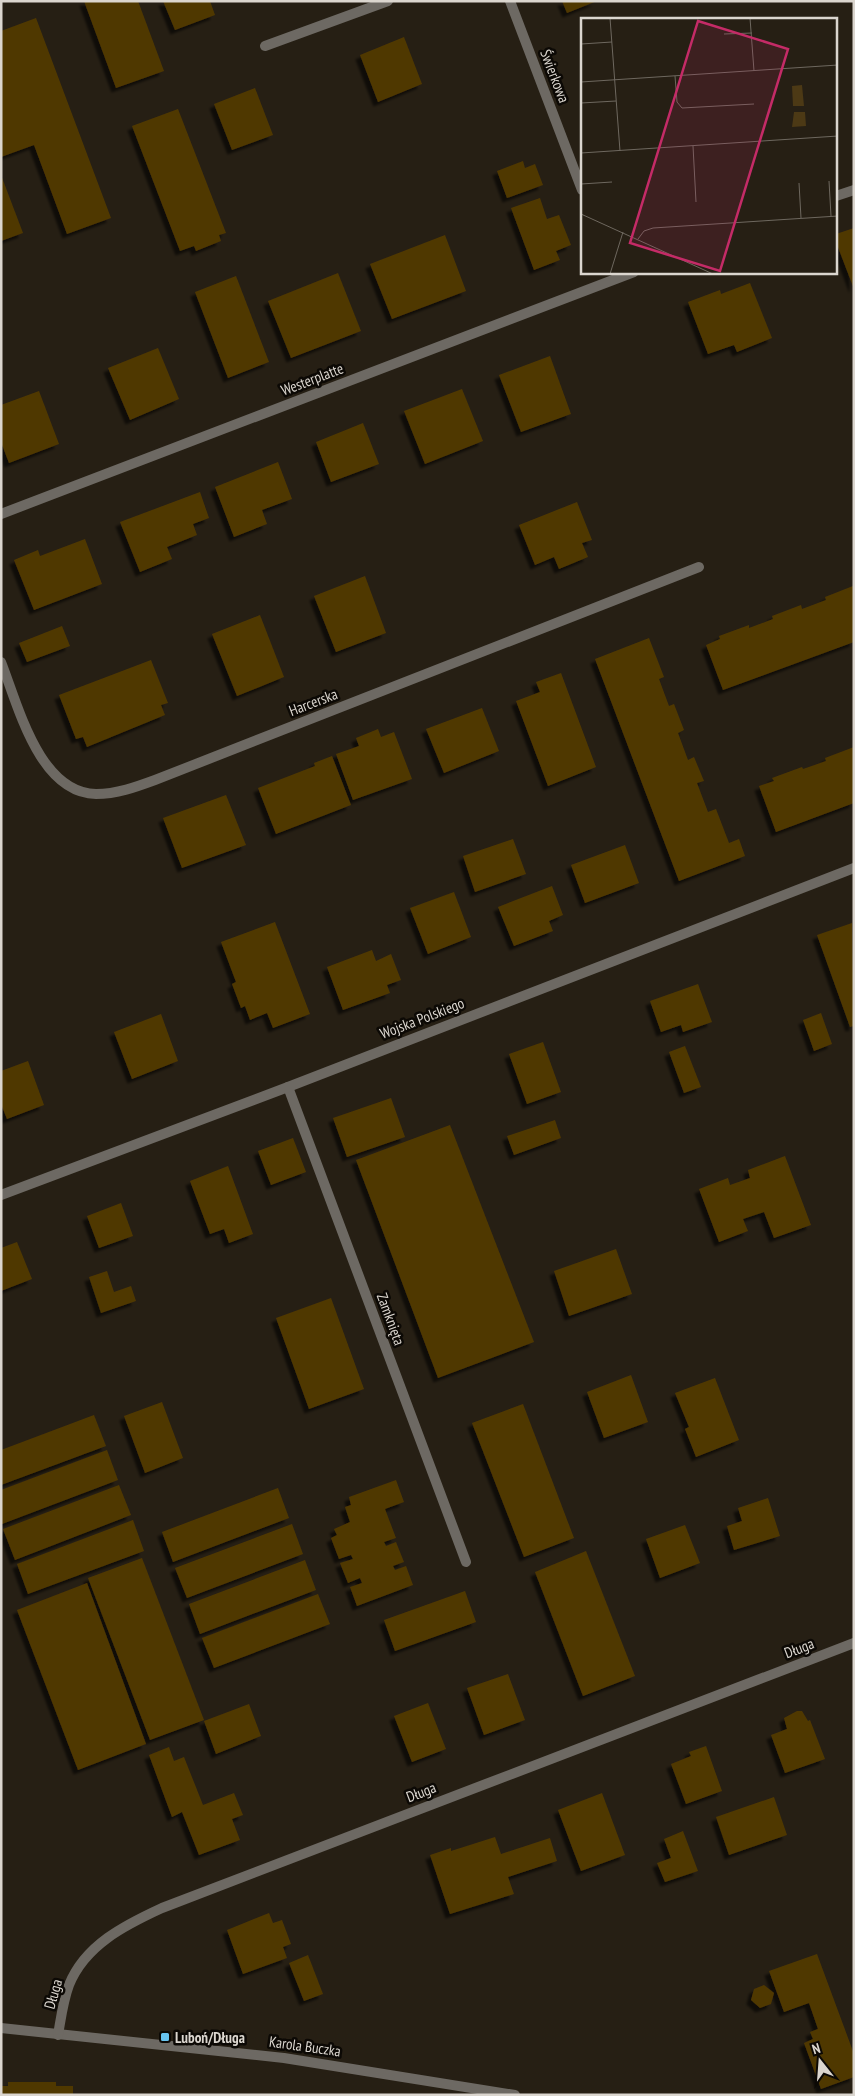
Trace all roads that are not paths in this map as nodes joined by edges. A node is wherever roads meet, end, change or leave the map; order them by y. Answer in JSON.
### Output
{"nodes":[{"id":1,"x":388,"y":1,"type":"edge"},
{"id":2,"x":510,"y":1,"type":"edge"},
{"id":3,"x":265,"y":46,"type":"dead end"},
{"id":4,"x":581,"y":187,"type":"edge"},
{"id":5,"x":854,"y":190,"type":"edge"},
{"id":6,"x":838,"y":195,"type":"edge"},
{"id":7,"x":615,"y":276,"type":"edge"},
{"id":8,"x":1,"y":514,"type":"edge"},
{"id":9,"x":699,"y":567,"type":"dead end"},
{"id":10,"x":1,"y":662,"type":"edge"},
{"id":11,"x":854,"y":868,"type":"edge"},
{"id":12,"x":288,"y":1087,"type":"junction"},
{"id":13,"x":1,"y":1195,"type":"edge"},
{"id":14,"x":466,"y":1562,"type":"dead end"},
{"id":15,"x":854,"y":1643,"type":"edge"},
{"id":16,"x":1,"y":2028,"type":"edge"},
{"id":17,"x":58,"y":2035,"type":"junction"},
{"id":18,"x":515,"y":2095,"type":"edge"}],
"edges":[{"from":1,"to":3,"type":"street"},
{"from":2,"to":4,"type":"street","name":"Świerkowa"},
{"from":5,"to":6,"type":"street"},
{"from":7,"to":8,"type":"street","name":"Westerplatte"},
{"from":9,"to":10,"type":"street","name":"Harcerska"},
{"from":11,"to":12,"type":"street","name":"Wojska Polskiego"},
{"from":12,"to":13,"type":"street","name":"Wojska Polskiego"},
{"from":12,"to":14,"type":"street","name":"Zamknięta"},
{"from":15,"to":17,"type":"street","name":"Długa"},
{"from":16,"to":17,"type":"street","name":"Karola Buczka"},
{"from":17,"to":18,"type":"street","name":"Karola Buczka"}]}
